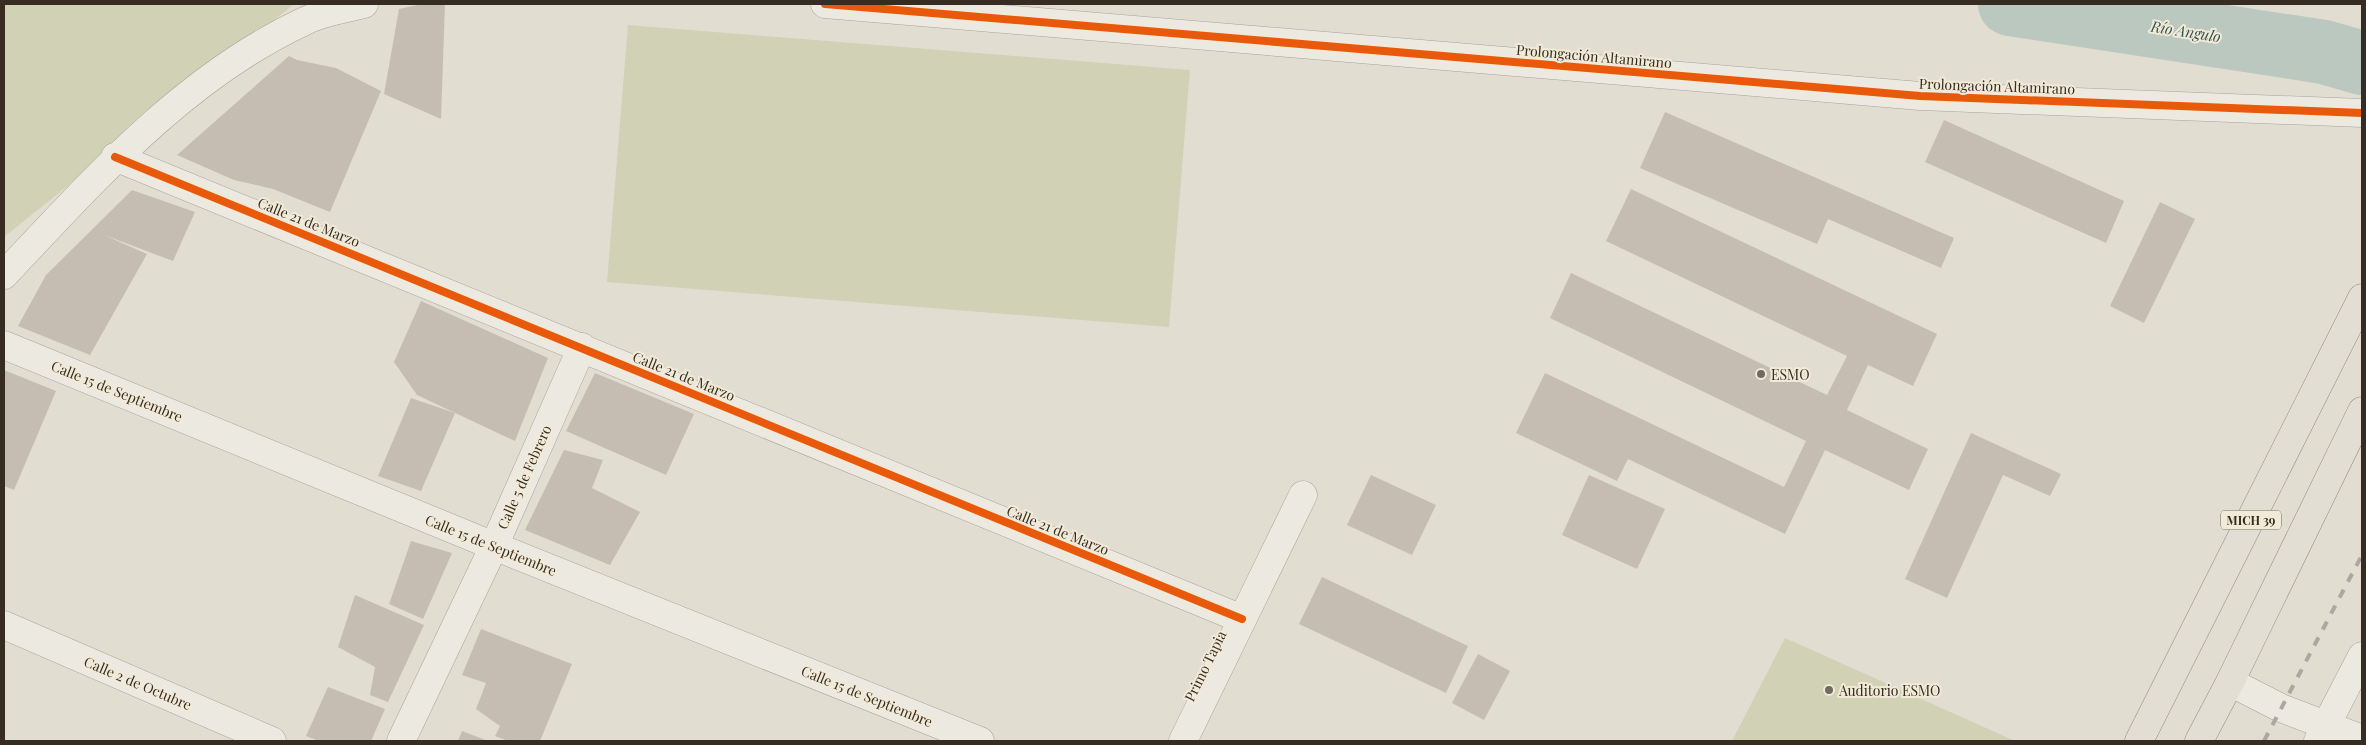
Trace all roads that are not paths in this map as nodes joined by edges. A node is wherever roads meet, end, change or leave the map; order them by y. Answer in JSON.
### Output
{"nodes":[{"id":1,"x":364,"y":4,"type":"edge"},
{"id":2,"x":825,"y":4,"type":"edge"},
{"id":3,"x":2362,"y":113,"type":"edge"},
{"id":4,"x":115,"y":157,"type":"junction"},
{"id":5,"x":4,"y":275,"type":"edge"},
{"id":6,"x":2362,"y":298,"type":"edge"},
{"id":7,"x":4,"y":345,"type":"edge"},
{"id":8,"x":582,"y":347,"type":"junction"},
{"id":9,"x":2362,"y":411,"type":"edge"},
{"id":10,"x":1303,"y":495,"type":"dead end"},
{"id":11,"x":494,"y":546,"type":"junction"},
{"id":12,"x":1242,"y":619,"type":"junction"},
{"id":13,"x":4,"y":625,"type":"edge"},
{"id":14,"x":2362,"y":656,"type":"edge"},
{"id":15,"x":2230,"y":682,"type":"junction"},
{"id":16,"x":2322,"y":734,"type":"edge"},
{"id":17,"x":2362,"y":739,"type":"edge"},
{"id":18,"x":272,"y":741,"type":"edge"},
{"id":19,"x":401,"y":741,"type":"edge"},
{"id":20,"x":980,"y":741,"type":"edge"},
{"id":21,"x":1183,"y":741,"type":"edge"},
{"id":22,"x":2139,"y":741,"type":"edge"},
{"id":23,"x":2199,"y":741,"type":"edge"}],
"edges":[{"from":1,"to":4,"type":"street"},
{"from":2,"to":3,"type":"street","name":"Prolongación Altamirano"},
{"from":4,"to":5,"type":"street"},
{"from":4,"to":8,"type":"street","name":"Calle 21 de Marzo"},
{"from":6,"to":22,"type":"main road","number":"MICH 39"},
{"from":7,"to":11,"type":"street","name":"Calle 15 de Septiembre"},
{"from":8,"to":11,"type":"street","name":"Calle 5 de Febrero"},
{"from":8,"to":12,"type":"street","name":"Calle 21 de Marzo"},
{"from":9,"to":15,"type":"main road"},
{"from":10,"to":12,"type":"street","name":"Primo Tapia"},
{"from":11,"to":19,"type":"street","name":"Calle 5 de Febrero"},
{"from":11,"to":20,"type":"street","name":"Calle 15 de Septiembre"},
{"from":12,"to":21,"type":"street","name":"Primo Tapia"},
{"from":13,"to":18,"type":"street","name":"Calle 2 de Octubre"},
{"from":14,"to":16,"type":"street"},
{"from":15,"to":16,"type":"street"},
{"from":15,"to":23,"type":"main road"},
{"from":16,"to":17,"type":"street"}]}
